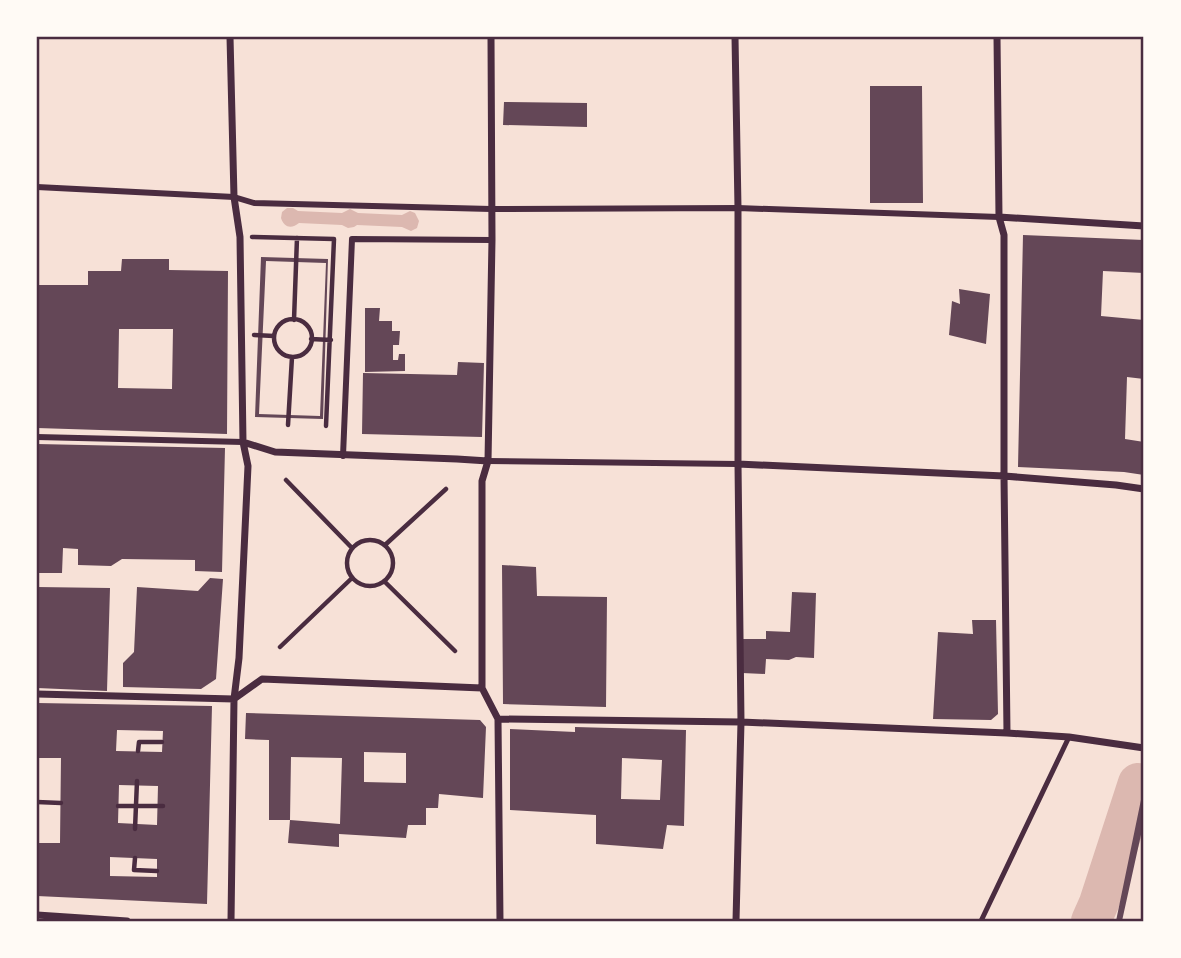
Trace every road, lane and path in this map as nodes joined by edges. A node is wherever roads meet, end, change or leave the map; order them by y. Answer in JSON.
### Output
{"nodes":[{"id":1,"x":230,"y":37,"type":"edge"},
{"id":2,"x":491,"y":37,"type":"edge"},
{"id":3,"x":735,"y":37,"type":"edge"},
{"id":4,"x":997,"y":37,"type":"edge"},
{"id":5,"x":37,"y":187,"type":"edge"},
{"id":6,"x":233,"y":197,"type":"junction"},
{"id":7,"x":491,"y":208,"type":"junction"},
{"id":8,"x":738,"y":208,"type":"junction"},
{"id":9,"x":999,"y":217,"type":"junction"},
{"id":10,"x":1144,"y":226,"type":"edge"},
{"id":11,"x":240,"y":237,"type":"junction"},
{"id":12,"x":297,"y":238,"type":"junction"},
{"id":13,"x":334,"y":239,"type":"junction"},
{"id":14,"x":352,"y":239,"type":"junction"},
{"id":15,"x":492,"y":240,"type":"junction"},
{"id":16,"x":294,"y":320,"type":"junction"},
{"id":17,"x":254,"y":335,"type":"dead end"},
{"id":18,"x":274,"y":336,"type":"junction"},
{"id":19,"x":311,"y":338,"type":"junction"},
{"id":20,"x":330,"y":340,"type":"junction"},
{"id":21,"x":348,"y":340,"type":"junction"},
{"id":22,"x":292,"y":357,"type":"junction"},
{"id":23,"x":288,"y":425,"type":"dead end"},
{"id":24,"x":326,"y":425,"type":"dead end"},
{"id":25,"x":37,"y":437,"type":"edge"},
{"id":26,"x":243,"y":442,"type":"junction"},
{"id":27,"x":343,"y":456,"type":"junction"},
{"id":28,"x":488,"y":461,"type":"junction"},
{"id":29,"x":738,"y":464,"type":"junction"},
{"id":30,"x":1004,"y":476,"type":"junction"},
{"id":31,"x":286,"y":480,"type":"dead end"},
{"id":32,"x":446,"y":489,"type":"dead end"},
{"id":33,"x":1144,"y":489,"type":"edge"},
{"id":34,"x":385,"y":545,"type":"junction"},
{"id":35,"x":352,"y":548,"type":"junction"},
{"id":36,"x":352,"y":578,"type":"junction"},
{"id":37,"x":384,"y":581,"type":"junction"},
{"id":38,"x":280,"y":647,"type":"dead end"},
{"id":39,"x":455,"y":650,"type":"dead end"},
{"id":40,"x":482,"y":688,"type":"junction"},
{"id":41,"x":37,"y":694,"type":"edge"},
{"id":42,"x":234,"y":699,"type":"junction"},
{"id":43,"x":498,"y":719,"type":"junction"},
{"id":44,"x":741,"y":722,"type":"junction"},
{"id":45,"x":1007,"y":733,"type":"junction"},
{"id":46,"x":1069,"y":737,"type":"junction"},
{"id":47,"x":162,"y":742,"type":"dead end"},
{"id":48,"x":1144,"y":748,"type":"edge"},
{"id":49,"x":138,"y":751,"type":"dead end"},
{"id":50,"x":137,"y":781,"type":"dead end"},
{"id":51,"x":37,"y":802,"type":"edge"},
{"id":52,"x":61,"y":803,"type":"dead end"},
{"id":53,"x":118,"y":806,"type":"dead end"},
{"id":54,"x":136,"y":806,"type":"junction"},
{"id":55,"x":163,"y":806,"type":"dead end"},
{"id":56,"x":135,"y":829,"type":"dead end"},
{"id":57,"x":135,"y":858,"type":"dead end"},
{"id":58,"x":157,"y":871,"type":"dead end"},
{"id":59,"x":37,"y":915,"type":"edge"},
{"id":60,"x":127,"y":921,"type":"edge"},
{"id":61,"x":231,"y":921,"type":"edge"},
{"id":62,"x":500,"y":921,"type":"edge"},
{"id":63,"x":736,"y":921,"type":"edge"},
{"id":64,"x":981,"y":921,"type":"edge"}],
"edges":[{"from":1,"to":6,"type":"street"},
{"from":2,"to":7,"type":"street"},
{"from":3,"to":8,"type":"street"},
{"from":4,"to":9,"type":"street"},
{"from":5,"to":6,"type":"street"},
{"from":6,"to":7,"type":"street"},
{"from":6,"to":11,"type":"street"},
{"from":7,"to":8,"type":"street"},
{"from":7,"to":15,"type":"street"},
{"from":8,"to":9,"type":"street"},
{"from":8,"to":29,"type":"street"},
{"from":9,"to":10,"type":"street"},
{"from":9,"to":30,"type":"street"},
{"from":11,"to":12,"type":"path"},
{"from":11,"to":26,"type":"street"},
{"from":12,"to":13,"type":"path"},
{"from":12,"to":16,"type":"path"},
{"from":13,"to":14,"type":"path"},
{"from":13,"to":20,"type":"path"},
{"from":14,"to":15,"type":"street"},
{"from":14,"to":21,"type":"street"},
{"from":15,"to":28,"type":"street"},
{"from":16,"to":18,"type":"path"},
{"from":16,"to":19,"type":"path"},
{"from":17,"to":18,"type":"path"},
{"from":18,"to":22,"type":"path"},
{"from":19,"to":20,"type":"path"},
{"from":19,"to":22,"type":"path"},
{"from":20,"to":21,"type":"path"},
{"from":20,"to":24,"type":"path"},
{"from":21,"to":27,"type":"street"},
{"from":22,"to":23,"type":"path"},
{"from":25,"to":26,"type":"street"},
{"from":26,"to":27,"type":"street"},
{"from":26,"to":42,"type":"street"},
{"from":27,"to":28,"type":"street"},
{"from":28,"to":29,"type":"street"},
{"from":28,"to":40,"type":"street"},
{"from":29,"to":30,"type":"street"},
{"from":29,"to":44,"type":"street"},
{"from":30,"to":33,"type":"street"},
{"from":30,"to":45,"type":"street"},
{"from":31,"to":35,"type":"path"},
{"from":32,"to":34,"type":"path"},
{"from":34,"to":35,"type":"path"},
{"from":34,"to":37,"type":"path"},
{"from":35,"to":36,"type":"path"},
{"from":36,"to":37,"type":"path"},
{"from":36,"to":38,"type":"path"},
{"from":37,"to":39,"type":"path"},
{"from":40,"to":42,"type":"street"},
{"from":40,"to":43,"type":"street"},
{"from":41,"to":42,"type":"street"},
{"from":42,"to":61,"type":"street"},
{"from":43,"to":44,"type":"street"},
{"from":43,"to":62,"type":"street"},
{"from":44,"to":45,"type":"street"},
{"from":44,"to":63,"type":"street"},
{"from":45,"to":46,"type":"street"},
{"from":46,"to":48,"type":"street"},
{"from":46,"to":64,"type":"lane"},
{"from":47,"to":49,"type":"path"},
{"from":50,"to":54,"type":"path"},
{"from":51,"to":52,"type":"path"},
{"from":53,"to":54,"type":"path"},
{"from":54,"to":55,"type":"path"},
{"from":54,"to":56,"type":"path"},
{"from":57,"to":58,"type":"path"},
{"from":59,"to":60,"type":"street"}]}
